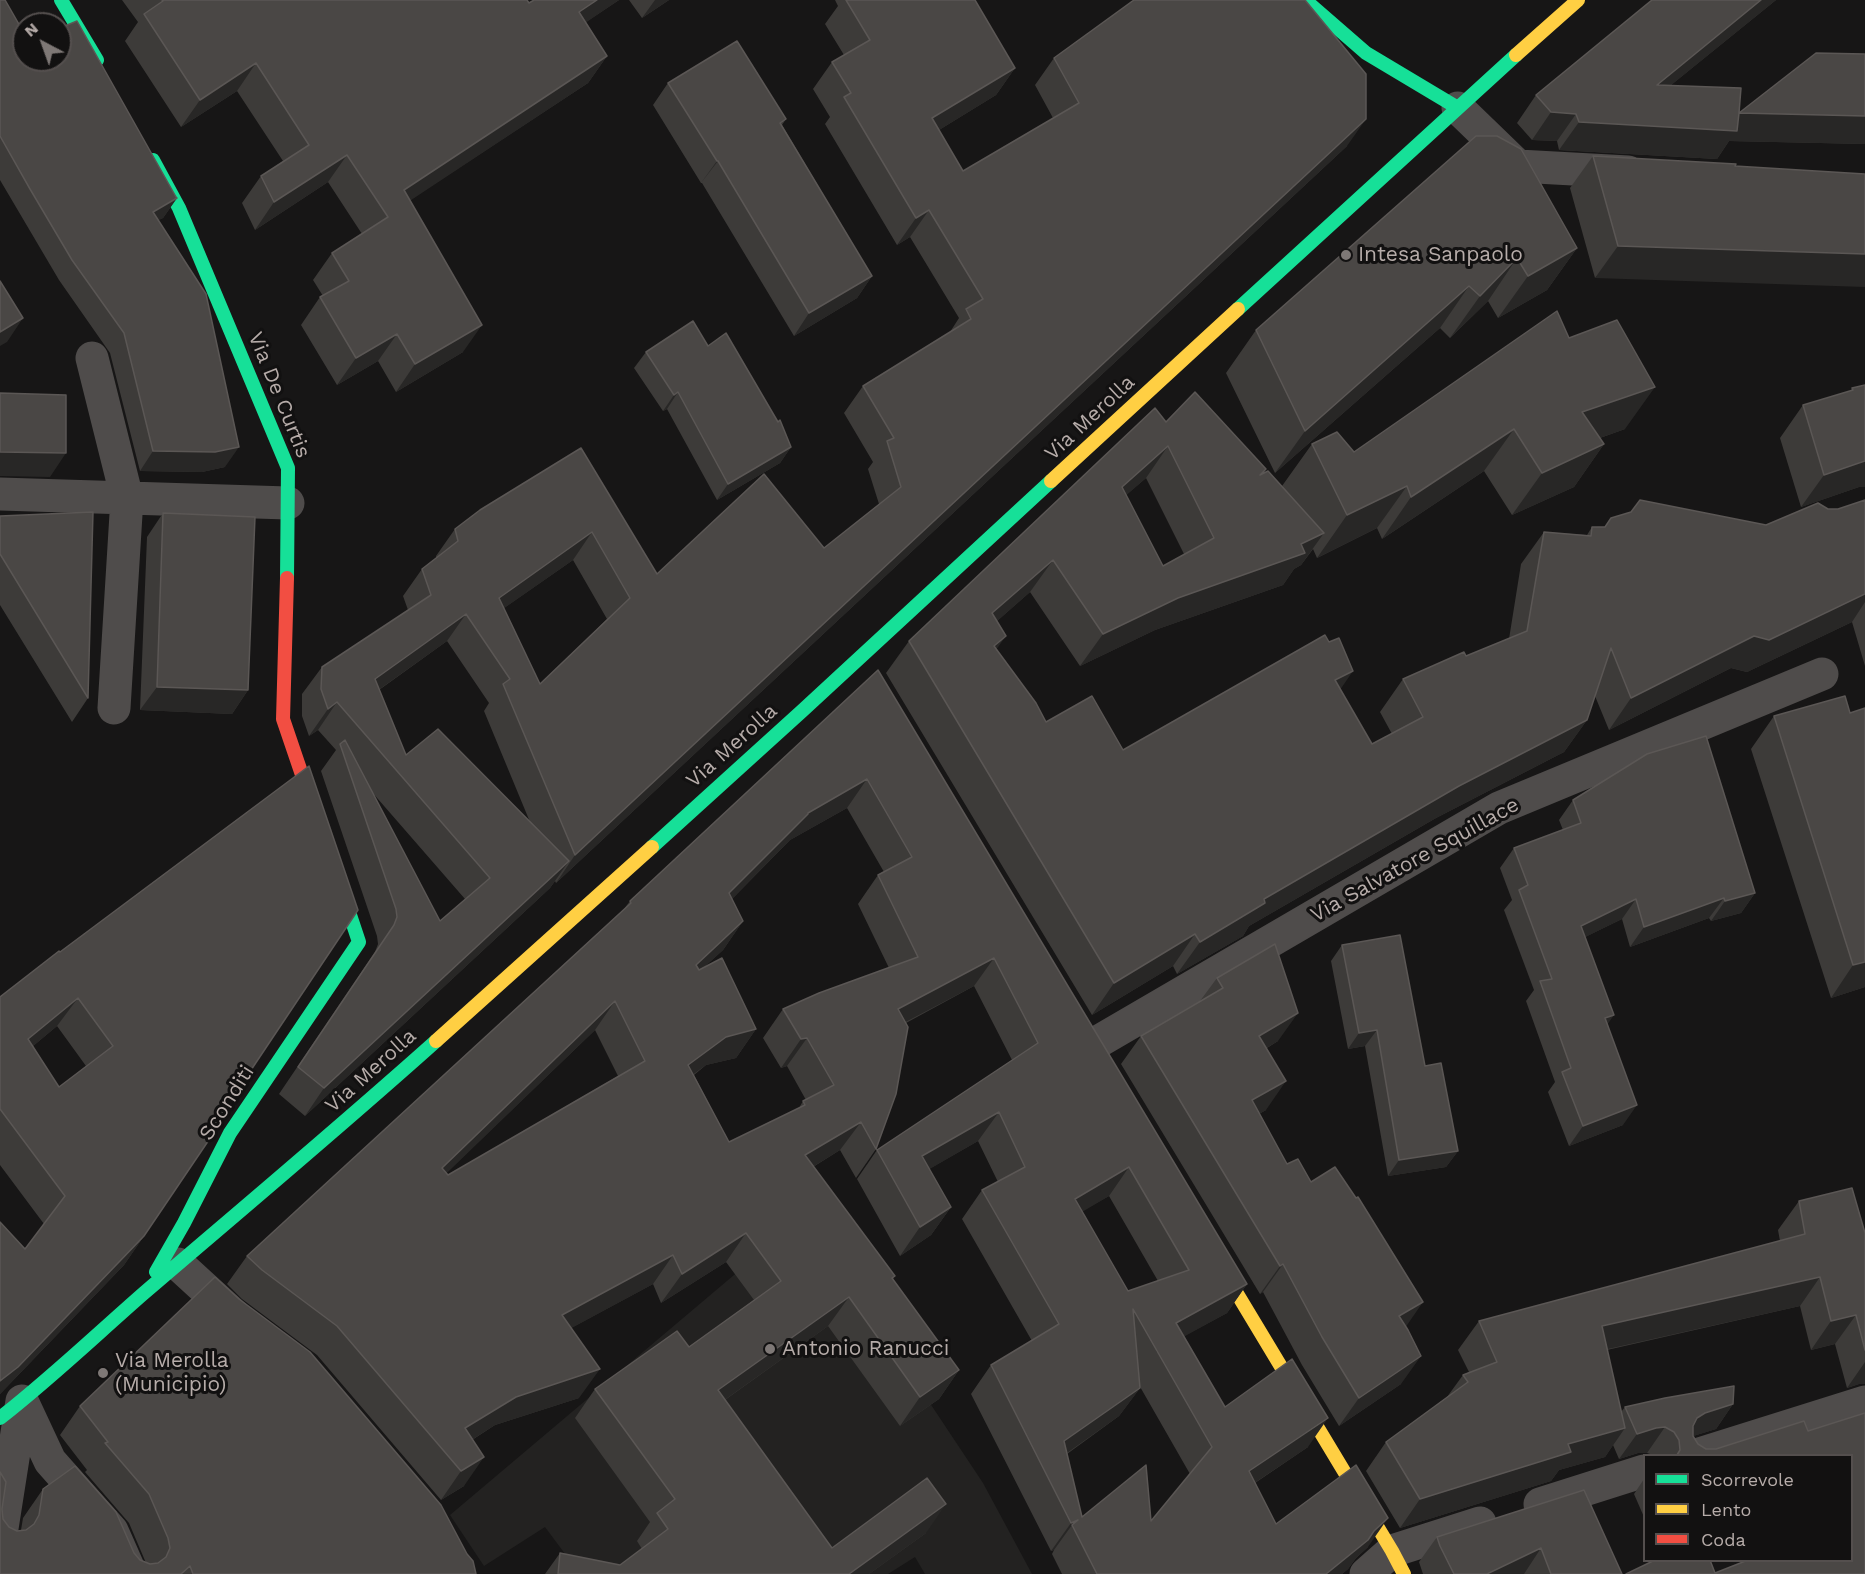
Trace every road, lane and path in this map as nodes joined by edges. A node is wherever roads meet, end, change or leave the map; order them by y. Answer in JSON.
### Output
{"nodes":[{"id":1,"x":61,"y":0,"type":"edge"},
{"id":2,"x":1305,"y":0,"type":"edge"},
{"id":3,"x":1578,"y":0,"type":"edge"},
{"id":4,"x":106,"y":76,"type":"edge"},
{"id":5,"x":1458,"y":108,"type":"junction"},
{"id":6,"x":145,"y":147,"type":"edge"},
{"id":7,"x":1661,"y":174,"type":"edge"},
{"id":8,"x":92,"y":358,"type":"dead end"},
{"id":9,"x":0,"y":494,"type":"edge"},
{"id":10,"x":128,"y":498,"type":"junction"},
{"id":11,"x":288,"y":503,"type":"junction"},
{"id":12,"x":1822,"y":674,"type":"dead end"},
{"id":13,"x":114,"y":708,"type":"dead end"},
{"id":14,"x":321,"y":830,"type":"edge"},
{"id":15,"x":333,"y":864,"type":"edge"},
{"id":16,"x":1089,"y":1047,"type":"edge"},
{"id":17,"x":1210,"y":1249,"type":"edge"},
{"id":18,"x":178,"y":1264,"type":"junction"},
{"id":19,"x":143,"y":1294,"type":"junction"},
{"id":20,"x":257,"y":1333,"type":"edge"},
{"id":21,"x":1865,"y":1401,"type":"edge"},
{"id":22,"x":11,"y":1409,"type":"edge"},
{"id":23,"x":1696,"y":1454,"type":"edge"},
{"id":24,"x":1643,"y":1471,"type":"edge"},
{"id":25,"x":0,"y":1540,"type":"edge"},
{"id":26,"x":1398,"y":1563,"type":"edge"},
{"id":27,"x":131,"y":1574,"type":"edge"},
{"id":28,"x":1366,"y":1574,"type":"edge"}],
"edges":[{"from":1,"to":4,"type":"main road"},
{"from":2,"to":5,"type":"main road"},
{"from":3,"to":5,"type":"main road","name":"Via Merolla"},
{"from":5,"to":7,"type":"street"},
{"from":5,"to":18,"type":"main road","name":"Via Merolla"},
{"from":6,"to":11,"type":"main road","name":"Via De Curtis"},
{"from":8,"to":10,"type":"street"},
{"from":9,"to":10,"type":"street"},
{"from":10,"to":11,"type":"street"},
{"from":10,"to":13,"type":"street"},
{"from":11,"to":14,"type":"main road","name":"Via De Curtis"},
{"from":12,"to":16,"type":"street","name":"Via Salvatore Squillace"},
{"from":15,"to":19,"type":"main road","name":"Sconditi"},
{"from":17,"to":26,"type":"main road"},
{"from":18,"to":19,"type":"main road","name":"Via Merolla"},
{"from":18,"to":20,"type":"street"},
{"from":19,"to":22,"type":"main road","name":"Via Merolla"},
{"from":21,"to":23,"type":"street"},
{"from":22,"to":25,"type":"street"},
{"from":22,"to":27,"type":"street"},
{"from":24,"to":26,"type":"street"},
{"from":26,"to":28,"type":"street"}]}
